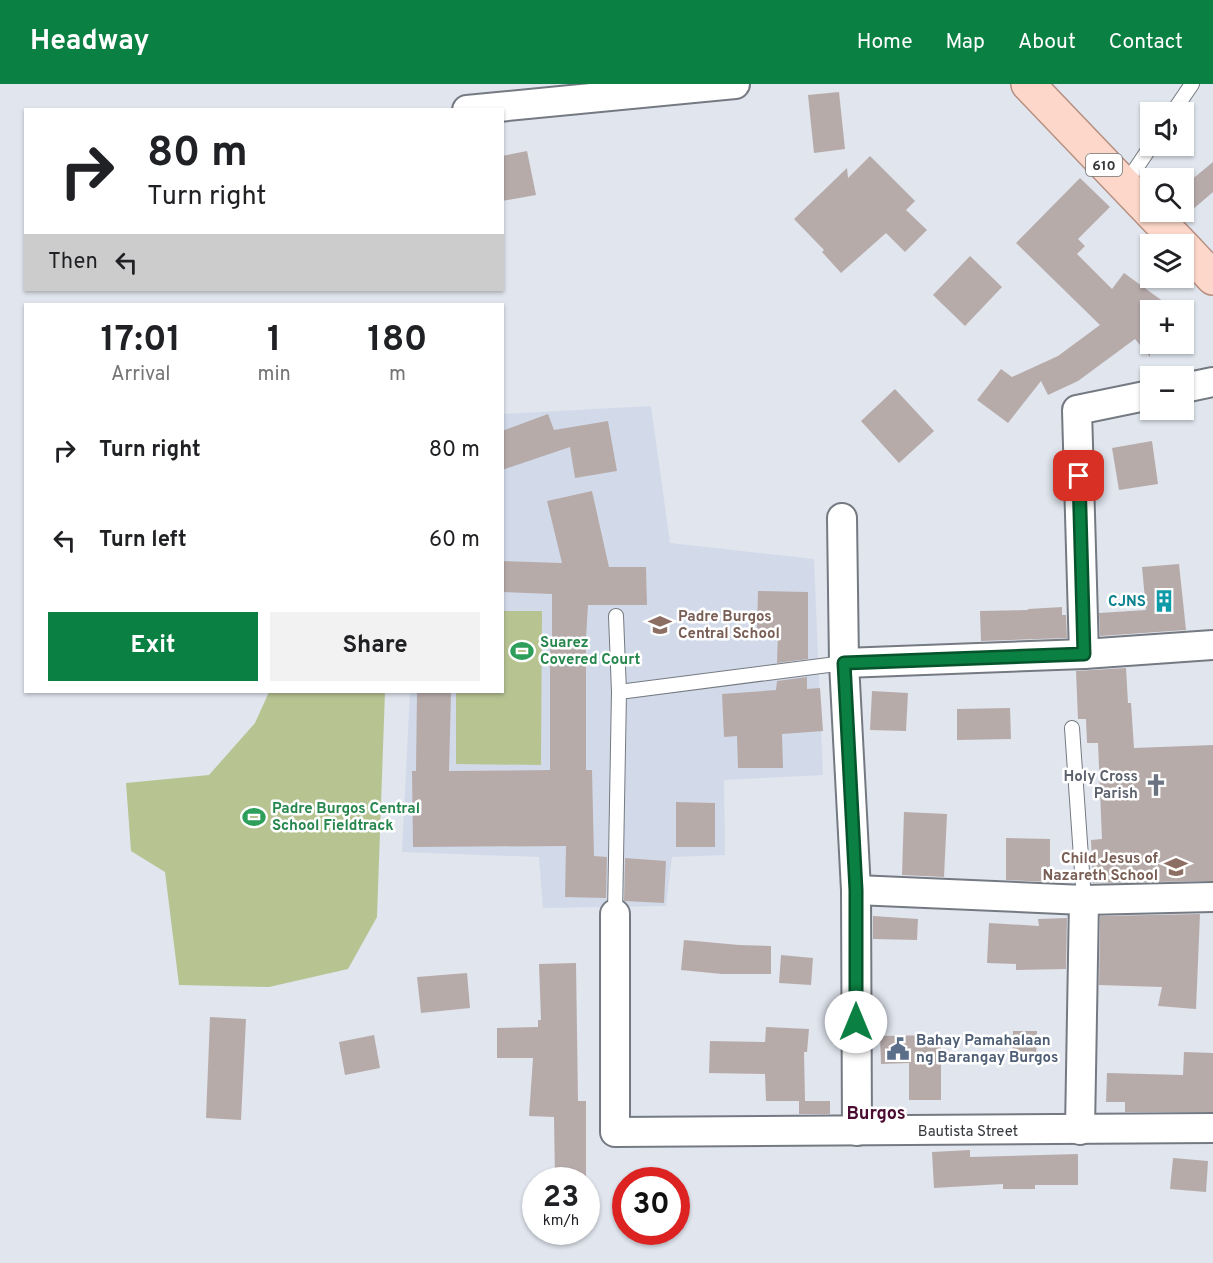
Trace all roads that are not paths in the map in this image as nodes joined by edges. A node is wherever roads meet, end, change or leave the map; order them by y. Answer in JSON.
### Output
{"nodes":[{"id":1,"x":735,"y":84,"type":"edge"},
{"id":2,"x":1028,"y":84,"type":"edge"},
{"id":3,"x":1192,"y":84,"type":"edge"},
{"id":4,"x":1180,"y":102,"type":"edge"},
{"id":5,"x":488,"y":108,"type":"edge"},
{"id":6,"x":1144,"y":156,"type":"edge"},
{"id":7,"x":1124,"y":186,"type":"junction"},
{"id":8,"x":1170,"y":234,"type":"edge"},
{"id":9,"x":1194,"y":258,"type":"edge"},
{"id":10,"x":1213,"y":278,"type":"edge"},
{"id":11,"x":1213,"y":382,"type":"edge"},
{"id":12,"x":1194,"y":386,"type":"edge"},
{"id":13,"x":1140,"y":397,"type":"edge"},
{"id":14,"x":842,"y":518,"type":"dead end"},
{"id":15,"x":616,"y":616,"type":"dead end"},
{"id":16,"x":1213,"y":645,"type":"edge"},
{"id":17,"x":1084,"y":654,"type":"junction"},
{"id":18,"x":844,"y":663,"type":"junction"},
{"id":19,"x":619,"y":692,"type":"junction"},
{"id":20,"x":1072,"y":728,"type":"dead end"},
{"id":21,"x":856,"y":890,"type":"junction"},
{"id":22,"x":1213,"y":897,"type":"edge"},
{"id":23,"x":1084,"y":900,"type":"junction"},
{"id":24,"x":615,"y":914,"type":"joint"},
{"id":25,"x":1213,"y":1128,"type":"edge"},
{"id":26,"x":1080,"y":1130,"type":"junction"},
{"id":27,"x":857,"y":1131,"type":"junction"}],
"edges":[{"from":1,"to":5,"type":"street"},
{"from":2,"to":7,"type":"main road","number":"610"},
{"from":3,"to":4,"type":"lane"},
{"from":6,"to":7,"type":"lane"},
{"from":7,"to":8,"type":"main road","number":"610"},
{"from":9,"to":10,"type":"main road","number":"610"},
{"from":11,"to":12,"type":"street"},
{"from":13,"to":17,"type":"street"},
{"from":14,"to":18,"type":"street"},
{"from":15,"to":19,"type":"lane"},
{"from":16,"to":17,"type":"street"},
{"from":17,"to":18,"type":"street"},
{"from":18,"to":19,"type":"lane"},
{"from":18,"to":21,"type":"street"},
{"from":19,"to":24,"type":"lane"},
{"from":20,"to":23,"type":"lane"},
{"from":21,"to":23,"type":"street"},
{"from":21,"to":27,"type":"street"},
{"from":22,"to":23,"type":"street"},
{"from":23,"to":26,"type":"street"},
{"from":24,"to":27,"type":"street","name":"Bautista Street"},
{"from":25,"to":26,"type":"street","name":"Bautista Street"},
{"from":26,"to":27,"type":"street","name":"Bautista Street"}]}
